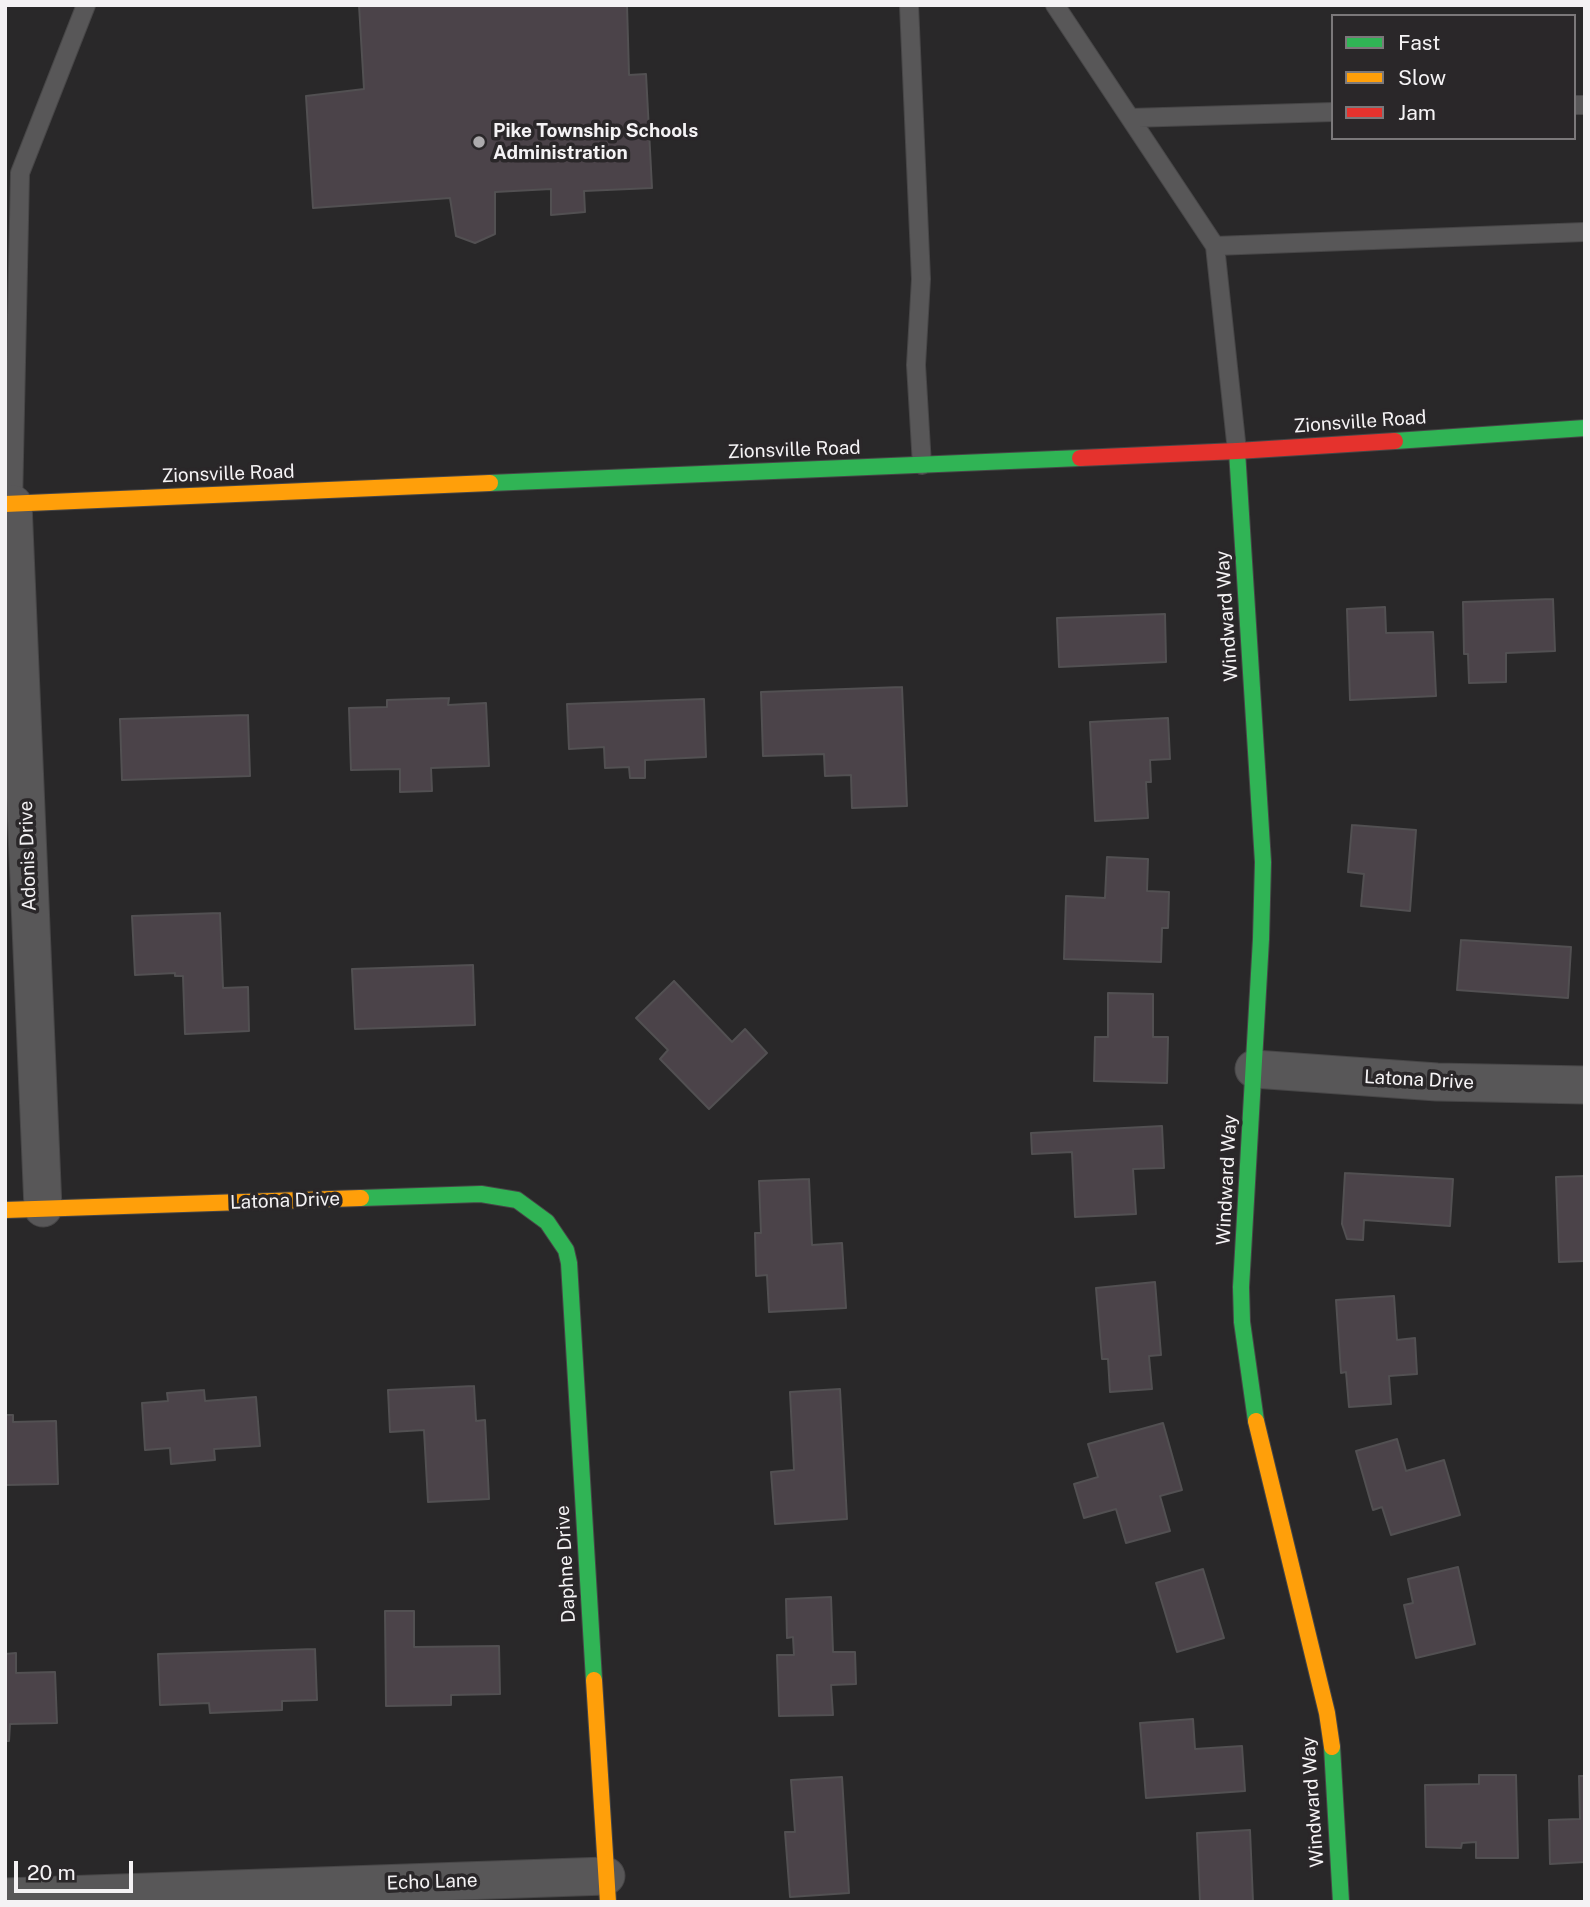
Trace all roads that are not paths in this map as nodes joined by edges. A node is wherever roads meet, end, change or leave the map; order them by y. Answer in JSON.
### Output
{"nodes":[{"id":1,"x":86,"y":5,"type":"edge"},
{"id":2,"x":909,"y":5,"type":"edge"},
{"id":3,"x":1055,"y":5,"type":"edge"},
{"id":4,"x":1066,"y":5,"type":"edge"},
{"id":5,"x":1331,"y":112,"type":"edge"},
{"id":6,"x":1130,"y":118,"type":"junction"},
{"id":7,"x":13,"y":173,"type":"edge"},
{"id":8,"x":1585,"y":232,"type":"edge"},
{"id":9,"x":1215,"y":246,"type":"junction"},
{"id":10,"x":1585,"y":428,"type":"edge"},
{"id":11,"x":1237,"y":451,"type":"junction"},
{"id":12,"x":922,"y":465,"type":"junction"},
{"id":13,"x":9,"y":504,"type":"edge"},
{"id":14,"x":1254,"y":1069,"type":"junction"},
{"id":15,"x":1585,"y":1085,"type":"edge"},
{"id":16,"x":43,"y":1208,"type":"junction"},
{"id":17,"x":5,"y":1210,"type":"edge"},
{"id":18,"x":553,"y":1229,"type":"joint"},
{"id":19,"x":607,"y":1889,"type":"edge"},
{"id":20,"x":5,"y":1897,"type":"edge"},
{"id":21,"x":1342,"y":1902,"type":"edge"}],
"edges":[{"from":1,"to":7,"type":"lane"},
{"from":2,"to":12,"type":"lane"},
{"from":3,"to":4,"type":"lane"},
{"from":3,"to":6,"type":"lane"},
{"from":5,"to":6,"type":"lane"},
{"from":6,"to":9,"type":"lane"},
{"from":7,"to":13,"type":"lane"},
{"from":8,"to":9,"type":"lane"},
{"from":9,"to":11,"type":"lane"},
{"from":10,"to":11,"type":"street","name":"Zionsville Road"},
{"from":11,"to":12,"type":"street","name":"Zionsville Road"},
{"from":11,"to":14,"type":"street","name":"Windward Way"},
{"from":12,"to":13,"type":"street","name":"Zionsville Road"},
{"from":13,"to":16,"type":"street","name":"Adonis Drive"},
{"from":14,"to":15,"type":"street","name":"Latona Drive"},
{"from":14,"to":21,"type":"street","name":"Windward Way"},
{"from":16,"to":17,"type":"street","name":"Latona Drive"},
{"from":16,"to":18,"type":"street","name":"Latona Drive"},
{"from":18,"to":19,"type":"street","name":"Daphne Drive"},
{"from":19,"to":20,"type":"street","name":"Echo Lane"}]}
